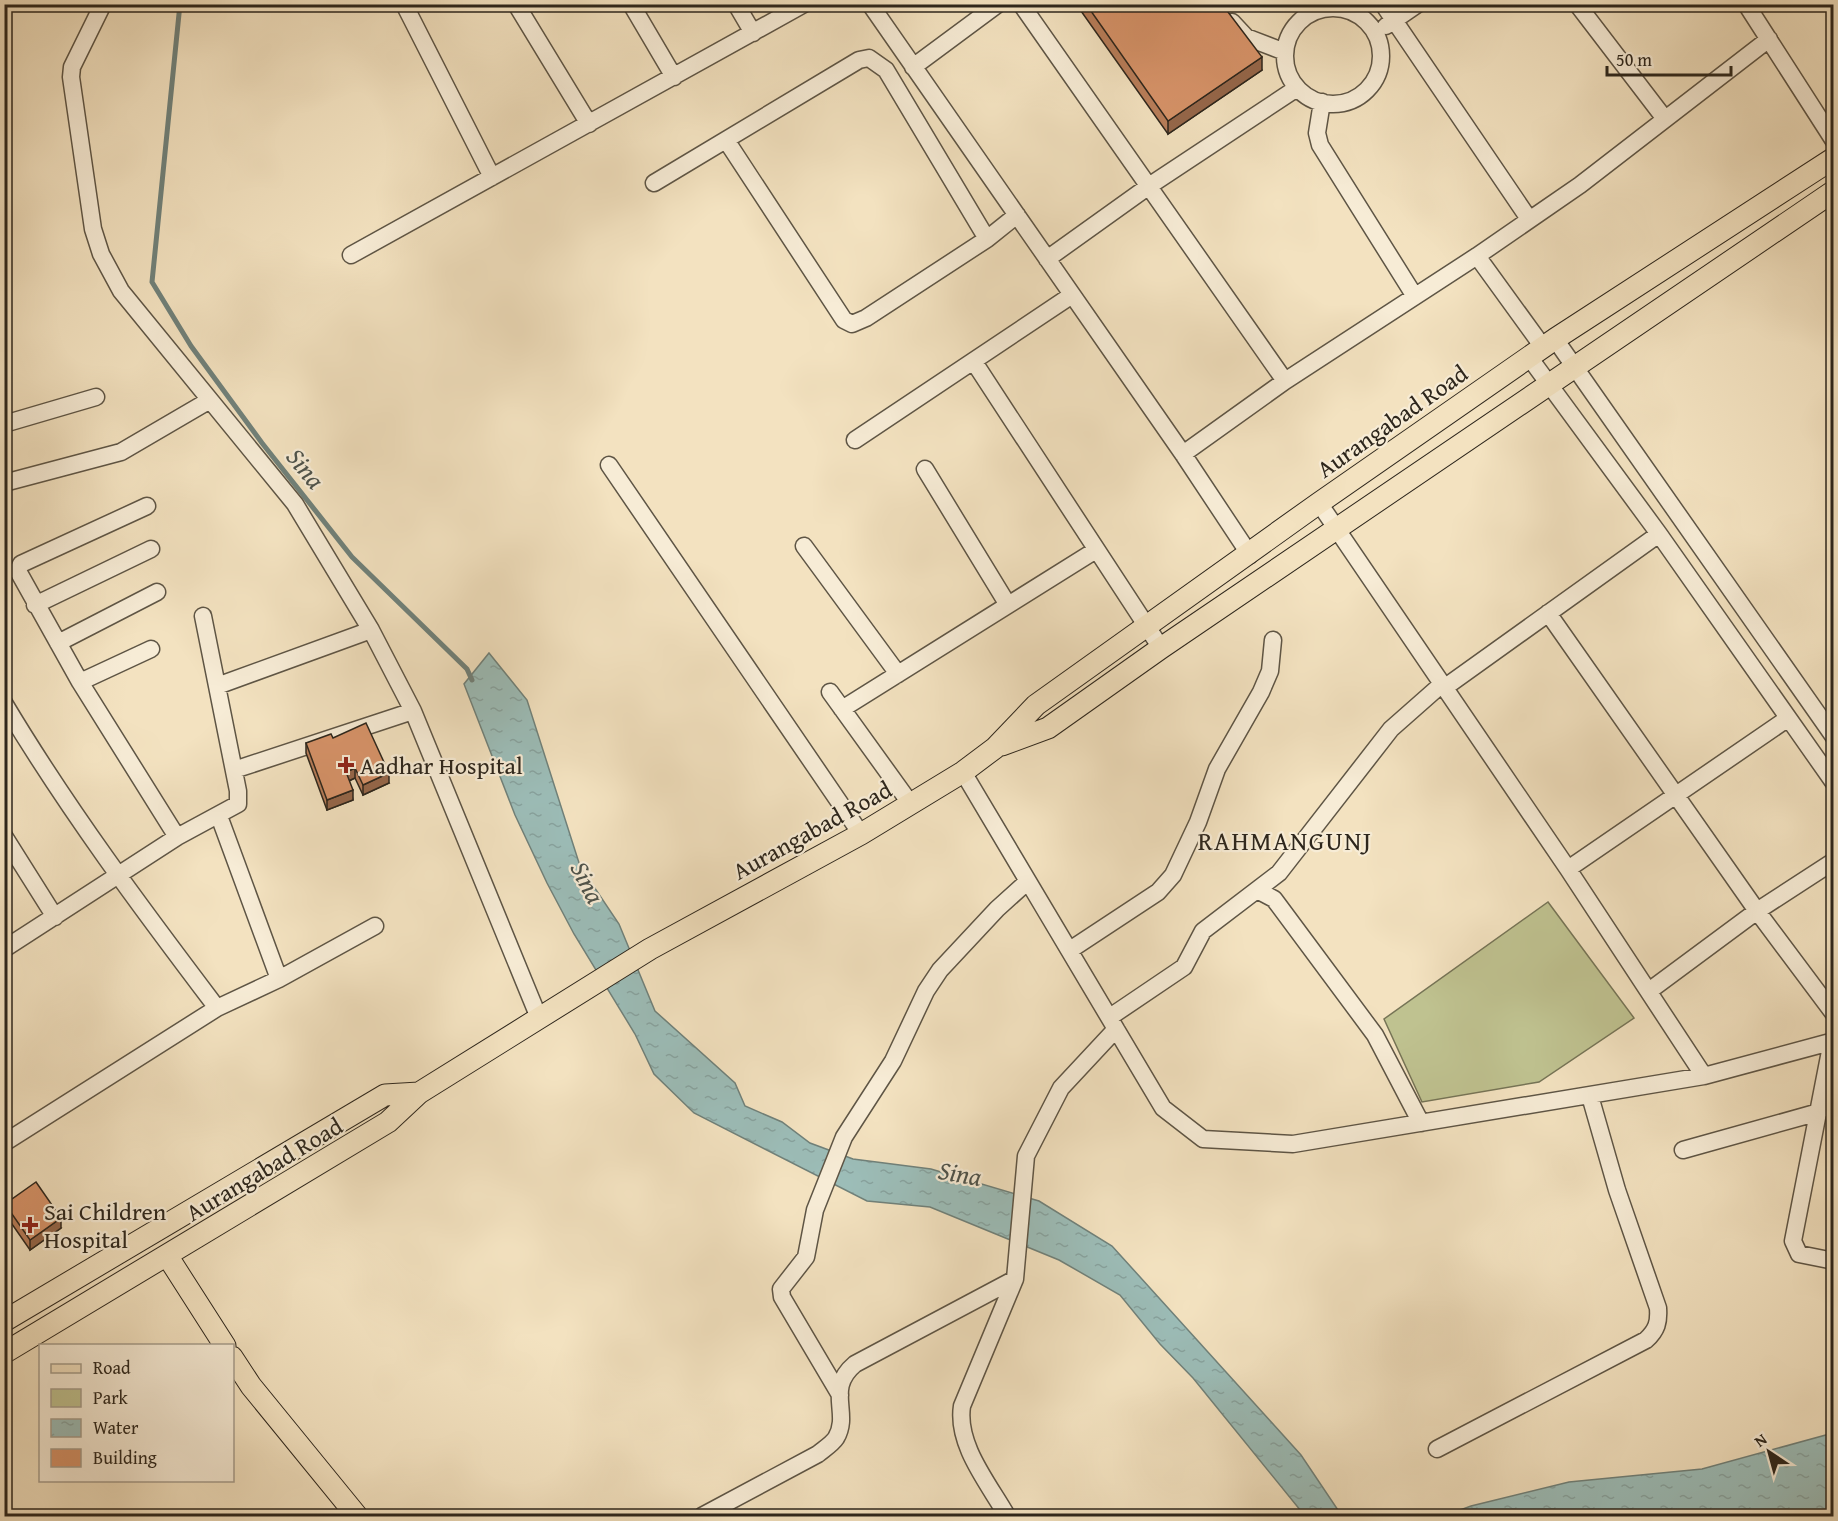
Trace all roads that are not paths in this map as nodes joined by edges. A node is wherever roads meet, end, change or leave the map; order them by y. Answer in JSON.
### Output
{"nodes":[{"id":1,"x":103,"y":4,"type":"edge"},
{"id":2,"x":404,"y":4,"type":"edge"},
{"id":3,"x":516,"y":4,"type":"edge"},
{"id":4,"x":631,"y":4,"type":"edge"},
{"id":5,"x":736,"y":4,"type":"edge"},
{"id":6,"x":804,"y":4,"type":"edge"},
{"id":7,"x":870,"y":4,"type":"edge"},
{"id":8,"x":998,"y":4,"type":"edge"},
{"id":9,"x":1021,"y":4,"type":"edge"},
{"id":10,"x":1383,"y":4,"type":"edge"},
{"id":11,"x":1418,"y":4,"type":"edge"},
{"id":12,"x":1577,"y":4,"type":"edge"},
{"id":13,"x":1746,"y":4,"type":"edge"},
{"id":14,"x":1221,"y":6,"type":"edge"},
{"id":15,"x":1394,"y":21,"type":"junction"},
{"id":16,"x":753,"y":33,"type":"junction"},
{"id":17,"x":1376,"y":34,"type":"junction"},
{"id":18,"x":1769,"y":39,"type":"junction"},
{"id":19,"x":1285,"y":52,"type":"junction"},
{"id":20,"x":914,"y":67,"type":"junction"},
{"id":21,"x":674,"y":77,"type":"junction"},
{"id":22,"x":1297,"y":88,"type":"junction"},
{"id":23,"x":1322,"y":102,"type":"junction"},
{"id":24,"x":1665,"y":119,"type":"junction"},
{"id":25,"x":589,"y":124,"type":"junction"},
{"id":26,"x":726,"y":140,"type":"junction"},
{"id":27,"x":1833,"y":141,"type":"edge"},
{"id":28,"x":1833,"y":159,"type":"edge"},
{"id":29,"x":492,"y":177,"type":"junction"},
{"id":30,"x":1833,"y":179,"type":"edge"},
{"id":31,"x":654,"y":183,"type":"dead end"},
{"id":32,"x":1149,"y":186,"type":"junction"},
{"id":33,"x":1833,"y":191,"type":"edge"},
{"id":34,"x":1017,"y":215,"type":"junction"},
{"id":35,"x":1529,"y":219,"type":"junction"},
{"id":36,"x":987,"y":239,"type":"junction"},
{"id":37,"x":351,"y":255,"type":"dead end"},
{"id":38,"x":1477,"y":256,"type":"junction"},
{"id":39,"x":1047,"y":259,"type":"junction"},
{"id":40,"x":1072,"y":295,"type":"junction"},
{"id":41,"x":1414,"y":295,"type":"junction"},
{"id":42,"x":1543,"y":347,"type":"junction"},
{"id":43,"x":974,"y":362,"type":"junction"},
{"id":44,"x":1574,"y":366,"type":"junction"},
{"id":45,"x":1285,"y":381,"type":"junction"},
{"id":46,"x":1549,"y":384,"type":"junction"},
{"id":47,"x":96,"y":397,"type":"dead end"},
{"id":48,"x":210,"y":400,"type":"junction"},
{"id":49,"x":4,"y":424,"type":"edge"},
{"id":50,"x":855,"y":440,"type":"dead end"},
{"id":51,"x":1183,"y":454,"type":"junction"},
{"id":52,"x":609,"y":465,"type":"dead end"},
{"id":53,"x":925,"y":469,"type":"dead end"},
{"id":54,"x":4,"y":483,"type":"edge"},
{"id":55,"x":1319,"y":503,"type":"junction"},
{"id":56,"x":147,"y":506,"type":"dead end"},
{"id":57,"x":1337,"y":528,"type":"junction"},
{"id":58,"x":1659,"y":534,"type":"junction"},
{"id":59,"x":804,"y":546,"type":"dead end"},
{"id":60,"x":151,"y":549,"type":"dead end"},
{"id":61,"x":1096,"y":550,"type":"junction"},
{"id":62,"x":1250,"y":555,"type":"junction"},
{"id":63,"x":157,"y":591,"type":"dead end"},
{"id":64,"x":35,"y":604,"type":"junction"},
{"id":65,"x":1008,"y":605,"type":"junction"},
{"id":66,"x":1548,"y":613,"type":"junction"},
{"id":67,"x":203,"y":616,"type":"dead end"},
{"id":68,"x":1146,"y":627,"type":"junction"},
{"id":69,"x":371,"y":630,"type":"junction"},
{"id":70,"x":1273,"y":640,"type":"dead end"},
{"id":71,"x":58,"y":643,"type":"junction"},
{"id":72,"x":1161,"y":648,"type":"junction"},
{"id":73,"x":151,"y":649,"type":"dead end"},
{"id":74,"x":898,"y":674,"type":"junction"},
{"id":75,"x":80,"y":681,"type":"junction"},
{"id":76,"x":217,"y":686,"type":"junction"},
{"id":77,"x":1443,"y":686,"type":"junction"},
{"id":78,"x":830,"y":692,"type":"dead end"},
{"id":79,"x":4,"y":703,"type":"edge"},
{"id":80,"x":842,"y":709,"type":"junction"},
{"id":81,"x":413,"y":711,"type":"junction"},
{"id":82,"x":1787,"y":719,"type":"junction"},
{"id":83,"x":1833,"y":737,"type":"edge"},
{"id":84,"x":995,"y":748,"type":"junction"},
{"id":85,"x":234,"y":770,"type":"junction"},
{"id":86,"x":963,"y":772,"type":"junction"},
{"id":87,"x":1833,"y":783,"type":"edge"},
{"id":88,"x":1675,"y":794,"type":"junction"},
{"id":89,"x":910,"y":803,"type":"junction"},
{"id":90,"x":219,"y":816,"type":"junction"},
{"id":91,"x":861,"y":834,"type":"junction"},
{"id":92,"x":4,"y":836,"type":"edge"},
{"id":93,"x":177,"y":837,"type":"junction"},
{"id":94,"x":1833,"y":861,"type":"edge"},
{"id":95,"x":1568,"y":869,"type":"junction"},
{"id":96,"x":117,"y":875,"type":"junction"},
{"id":97,"x":1028,"y":881,"type":"junction"},
{"id":98,"x":1257,"y":890,"type":"junction"},
{"id":99,"x":1757,"y":911,"type":"junction"},
{"id":100,"x":56,"y":917,"type":"junction"},
{"id":101,"x":375,"y":926,"type":"dead end"},
{"id":102,"x":4,"y":949,"type":"edge"},
{"id":103,"x":1070,"y":950,"type":"junction"},
{"id":104,"x":279,"y":979,"type":"junction"},
{"id":105,"x":1649,"y":991,"type":"junction"},
{"id":106,"x":217,"y":1008,"type":"junction"},
{"id":107,"x":1833,"y":1014,"type":"edge"},
{"id":108,"x":539,"y":1018,"type":"junction"},
{"id":109,"x":1113,"y":1023,"type":"junction"},
{"id":110,"x":1833,"y":1041,"type":"edge"},
{"id":111,"x":1704,"y":1076,"type":"junction"},
{"id":112,"x":419,"y":1093,"type":"junction"},
{"id":113,"x":1590,"y":1096,"type":"junction"},
{"id":114,"x":1819,"y":1112,"type":"junction"},
{"id":115,"x":4,"y":1122,"type":"edge"},
{"id":116,"x":1421,"y":1124,"type":"junction"},
{"id":117,"x":9,"y":1141,"type":"edge"},
{"id":118,"x":1683,"y":1150,"type":"dead end"},
{"id":119,"x":168,"y":1257,"type":"junction"},
{"id":120,"x":1833,"y":1261,"type":"edge"},
{"id":121,"x":1016,"y":1272,"type":"junction"},
{"id":122,"x":4,"y":1322,"type":"edge"},
{"id":123,"x":224,"y":1344,"type":"edge"},
{"id":124,"x":4,"y":1353,"type":"edge"},
{"id":125,"x":234,"y":1360,"type":"edge"},
{"id":126,"x":840,"y":1396,"type":"junction"},
{"id":127,"x":1437,"y":1449,"type":"dead end"},
{"id":128,"x":357,"y":1516,"type":"edge"},
{"id":129,"x":702,"y":1516,"type":"edge"},
{"id":130,"x":1007,"y":1516,"type":"edge"}],
"edges":[{"from":1,"to":48,"type":"street"},
{"from":2,"to":29,"type":"street"},
{"from":3,"to":25,"type":"street"},
{"from":4,"to":21,"type":"street"},
{"from":5,"to":16,"type":"street"},
{"from":6,"to":16,"type":"street"},
{"from":7,"to":20,"type":"street"},
{"from":8,"to":20,"type":"street"},
{"from":9,"to":32,"type":"street"},
{"from":10,"to":15,"type":"street"},
{"from":11,"to":15,"type":"street"},
{"from":12,"to":24,"type":"street"},
{"from":13,"to":18,"type":"street"},
{"from":14,"to":19,"type":"street"},
{"from":15,"to":17,"type":"street"},
{"from":15,"to":35,"type":"street"},
{"from":16,"to":21,"type":"street"},
{"from":17,"to":19,"type":"street"},
{"from":17,"to":23,"type":"street"},
{"from":18,"to":24,"type":"street"},
{"from":18,"to":27,"type":"street"},
{"from":19,"to":22,"type":"street"},
{"from":20,"to":34,"type":"street"},
{"from":21,"to":25,"type":"street"},
{"from":22,"to":23,"type":"street"},
{"from":22,"to":32,"type":"street"},
{"from":23,"to":41,"type":"street"},
{"from":24,"to":35,"type":"street"},
{"from":25,"to":29,"type":"street"},
{"from":26,"to":31,"type":"street"},
{"from":26,"to":36,"type":"street"},
{"from":26,"to":36,"type":"street"},
{"from":28,"to":30,"type":"main road"},
{"from":28,"to":42,"type":"main road","name":"Aurangabad Road"},
{"from":29,"to":37,"type":"street"},
{"from":32,"to":39,"type":"street"},
{"from":32,"to":45,"type":"street"},
{"from":33,"to":44,"type":"main road","name":"Aurangabad Road"},
{"from":34,"to":36,"type":"street"},
{"from":34,"to":39,"type":"street"},
{"from":35,"to":38,"type":"street"},
{"from":38,"to":41,"type":"street"},
{"from":38,"to":42,"type":"street"},
{"from":39,"to":40,"type":"street"},
{"from":40,"to":43,"type":"street"},
{"from":40,"to":51,"type":"street"},
{"from":41,"to":45,"type":"street"},
{"from":42,"to":44,"type":"street"},
{"from":42,"to":46,"type":"street"},
{"from":42,"to":55,"type":"main road","name":"Aurangabad Road"},
{"from":43,"to":50,"type":"street"},
{"from":43,"to":61,"type":"street"},
{"from":44,"to":46,"type":"main road","name":"Aurangabad Road"},
{"from":44,"to":83,"type":"street"},
{"from":45,"to":51,"type":"street"},
{"from":46,"to":57,"type":"main road","name":"Aurangabad Road"},
{"from":46,"to":58,"type":"street"},
{"from":47,"to":49,"type":"street"},
{"from":48,"to":54,"type":"street"},
{"from":48,"to":69,"type":"street"},
{"from":51,"to":62,"type":"street"},
{"from":52,"to":91,"type":"street"},
{"from":53,"to":65,"type":"street"},
{"from":55,"to":57,"type":"street"},
{"from":55,"to":62,"type":"main road","name":"Aurangabad Road"},
{"from":56,"to":64,"type":"street"},
{"from":57,"to":72,"type":"main road","name":"Aurangabad Road"},
{"from":57,"to":77,"type":"street"},
{"from":58,"to":66,"type":"street"},
{"from":58,"to":82,"type":"street"},
{"from":59,"to":74,"type":"street"},
{"from":60,"to":64,"type":"street"},
{"from":61,"to":65,"type":"street"},
{"from":61,"to":68,"type":"street"},
{"from":62,"to":68,"type":"main road","name":"Aurangabad Road"},
{"from":63,"to":71,"type":"street"},
{"from":64,"to":71,"type":"street"},
{"from":65,"to":74,"type":"street"},
{"from":66,"to":77,"type":"street"},
{"from":66,"to":88,"type":"street"},
{"from":67,"to":76,"type":"street"},
{"from":68,"to":72,"type":"street"},
{"from":68,"to":84,"type":"main road","name":"Aurangabad Road"},
{"from":69,"to":76,"type":"street"},
{"from":69,"to":81,"type":"street"},
{"from":70,"to":103,"type":"street"},
{"from":71,"to":75,"type":"street"},
{"from":72,"to":84,"type":"main road","name":"Aurangabad Road"},
{"from":73,"to":75,"type":"street"},
{"from":74,"to":80,"type":"street"},
{"from":75,"to":93,"type":"street"},
{"from":76,"to":85,"type":"street"},
{"from":77,"to":95,"type":"street"},
{"from":77,"to":98,"type":"street"},
{"from":78,"to":80,"type":"street"},
{"from":79,"to":96,"type":"street"},
{"from":80,"to":89,"type":"street"},
{"from":81,"to":85,"type":"street"},
{"from":81,"to":108,"type":"street"},
{"from":82,"to":87,"type":"street"},
{"from":82,"to":88,"type":"street"},
{"from":84,"to":86,"type":"main road","name":"Aurangabad Road"},
{"from":85,"to":90,"type":"street"},
{"from":86,"to":89,"type":"main road","name":"Aurangabad Road"},
{"from":86,"to":97,"type":"street"},
{"from":88,"to":95,"type":"street"},
{"from":88,"to":99,"type":"street"},
{"from":89,"to":91,"type":"main road","name":"Aurangabad Road"},
{"from":90,"to":93,"type":"street"},
{"from":90,"to":104,"type":"street"},
{"from":91,"to":108,"type":"main road","name":"Aurangabad Road"},
{"from":92,"to":100,"type":"street"},
{"from":93,"to":96,"type":"street"},
{"from":94,"to":99,"type":"street"},
{"from":95,"to":105,"type":"street"},
{"from":96,"to":100,"type":"street"},
{"from":96,"to":106,"type":"street"},
{"from":97,"to":103,"type":"street"},
{"from":97,"to":126,"type":"street"},
{"from":98,"to":109,"type":"street"},
{"from":98,"to":116,"type":"street"},
{"from":99,"to":105,"type":"street"},
{"from":99,"to":107,"type":"street"},
{"from":100,"to":102,"type":"street"},
{"from":101,"to":104,"type":"street"},
{"from":103,"to":109,"type":"street"},
{"from":104,"to":106,"type":"street"},
{"from":105,"to":111,"type":"street"},
{"from":106,"to":117,"type":"street"},
{"from":108,"to":112,"type":"main road","name":"Aurangabad Road"},
{"from":109,"to":116,"type":"street"},
{"from":109,"to":121,"type":"street"},
{"from":110,"to":111,"type":"street"},
{"from":110,"to":114,"type":"street"},
{"from":111,"to":113,"type":"street"},
{"from":112,"to":119,"type":"main road","name":"Aurangabad Road"},
{"from":112,"to":122,"type":"main road","name":"Aurangabad Road"},
{"from":113,"to":116,"type":"street"},
{"from":113,"to":127,"type":"street"},
{"from":114,"to":118,"type":"street"},
{"from":114,"to":120,"type":"street"},
{"from":115,"to":117,"type":"street"},
{"from":119,"to":123,"type":"main road"},
{"from":119,"to":124,"type":"main road","name":"Aurangabad Road"},
{"from":121,"to":126,"type":"street"},
{"from":121,"to":130,"type":"street"},
{"from":125,"to":128,"type":"main road"},
{"from":126,"to":129,"type":"street"}]}
